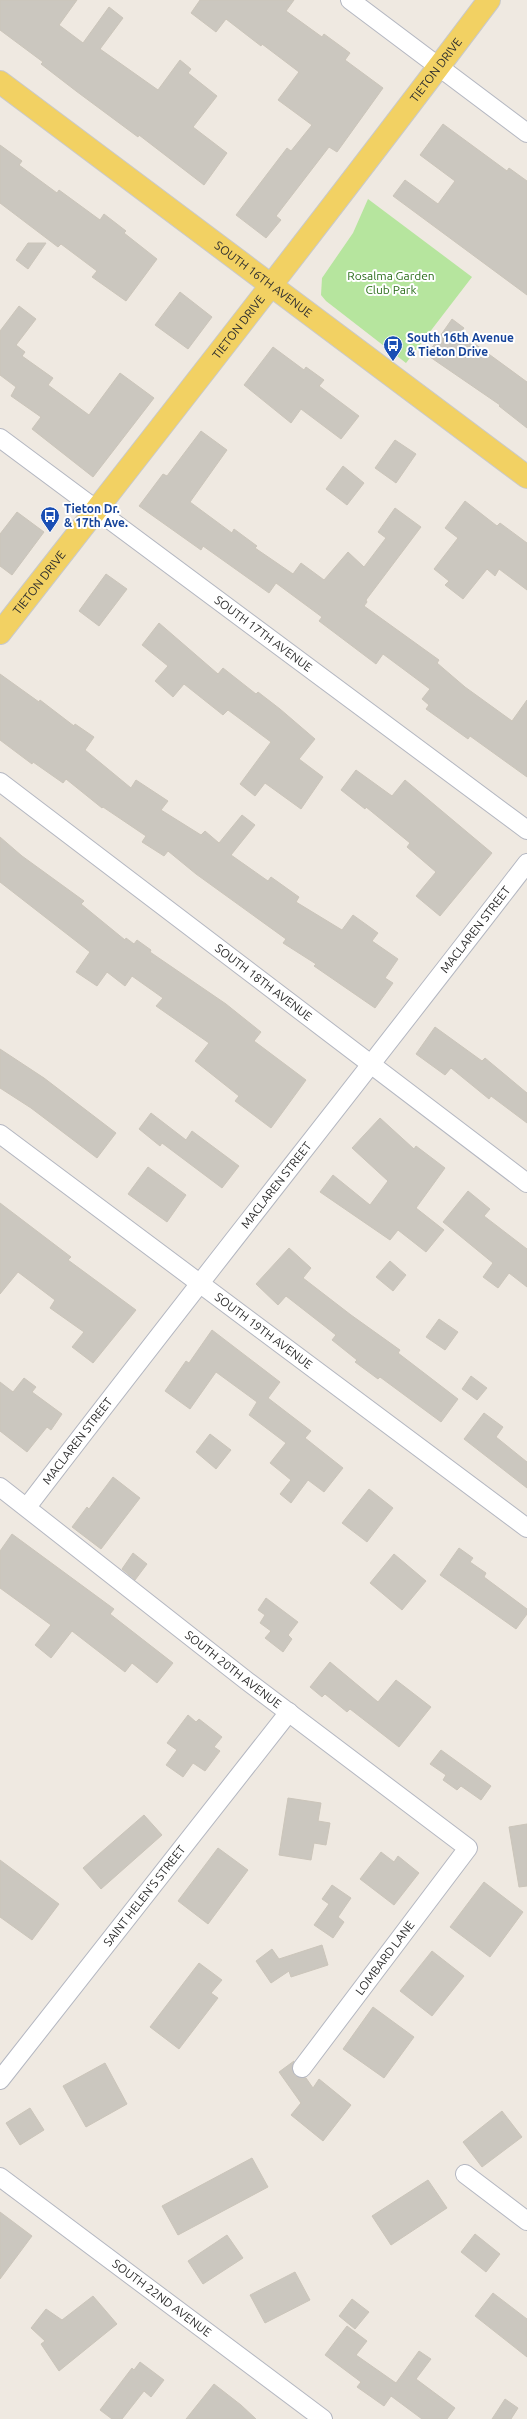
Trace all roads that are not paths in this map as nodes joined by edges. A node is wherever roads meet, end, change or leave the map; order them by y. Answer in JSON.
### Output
{"nodes":[{"id":1,"x":350,"y":0,"type":"edge"},
{"id":2,"x":489,"y":0,"type":"edge"},
{"id":3,"x":439,"y":67,"type":"junction"},
{"id":4,"x":0,"y":82,"type":"edge"},
{"id":5,"x":527,"y":133,"type":"edge"},
{"id":6,"x":270,"y":285,"type":"junction"},
{"id":7,"x":0,"y":438,"type":"edge"},
{"id":8,"x":527,"y":476,"type":"edge"},
{"id":9,"x":96,"y":510,"type":"junction"},
{"id":10,"x":0,"y":633,"type":"edge"},
{"id":11,"x":0,"y":782,"type":"edge"},
{"id":12,"x":527,"y":830,"type":"edge"},
{"id":13,"x":527,"y":863,"type":"edge"},
{"id":14,"x":372,"y":1065,"type":"junction"},
{"id":15,"x":0,"y":1134,"type":"edge"},
{"id":16,"x":527,"y":1183,"type":"edge"},
{"id":17,"x":200,"y":1281,"type":"junction"},
{"id":18,"x":0,"y":1487,"type":"edge"},
{"id":19,"x":27,"y":1507,"type":"junction"},
{"id":20,"x":527,"y":1528,"type":"edge"},
{"id":21,"x":288,"y":1712,"type":"junction"},
{"id":22,"x":468,"y":1848,"type":"joint"},
{"id":23,"x":302,"y":2068,"type":"dead end"},
{"id":24,"x":0,"y":2080,"type":"edge"},
{"id":25,"x":465,"y":2174,"type":"dead end"},
{"id":26,"x":0,"y":2177,"type":"edge"},
{"id":27,"x":527,"y":2221,"type":"edge"},
{"id":28,"x":323,"y":2419,"type":"edge"}],
"edges":[{"from":1,"to":3,"type":"street"},
{"from":2,"to":3,"type":"main road","name":"TIETON DRIVE"},
{"from":3,"to":5,"type":"street"},
{"from":3,"to":6,"type":"main road","name":"TIETON DRIVE"},
{"from":4,"to":6,"type":"main road","name":"SOUTH 16TH AVENUE"},
{"from":6,"to":8,"type":"main road","name":"SOUTH 16TH AVENUE"},
{"from":6,"to":9,"type":"main road","name":"TIETON DRIVE"},
{"from":7,"to":9,"type":"street","name":"SOUTH 17TH AVENUE"},
{"from":9,"to":10,"type":"main road","name":"TIETON DRIVE"},
{"from":9,"to":12,"type":"street","name":"SOUTH 17TH AVENUE"},
{"from":11,"to":14,"type":"street","name":"SOUTH 18TH AVENUE"},
{"from":13,"to":14,"type":"street","name":"MACLAREN STREET"},
{"from":14,"to":16,"type":"street","name":"SOUTH 18TH AVENUE"},
{"from":14,"to":17,"type":"street","name":"MACLAREN STREET"},
{"from":15,"to":17,"type":"street","name":"SOUTH 19TH AVENUE"},
{"from":17,"to":19,"type":"street","name":"MACLAREN STREET"},
{"from":17,"to":20,"type":"street","name":"SOUTH 19TH AVENUE"},
{"from":18,"to":19,"type":"street","name":"SOUTH 20TH AVENUE"},
{"from":19,"to":21,"type":"street","name":"SOUTH 20TH AVENUE"},
{"from":21,"to":22,"type":"street","name":"SOUTH 20TH AVENUE"},
{"from":21,"to":24,"type":"street","name":"SAINT HELEN'S STREET"},
{"from":22,"to":23,"type":"street","name":"LOMBARD LANE"},
{"from":25,"to":27,"type":"street"},
{"from":26,"to":28,"type":"street","name":"SOUTH 22ND AVENUE"}]}
